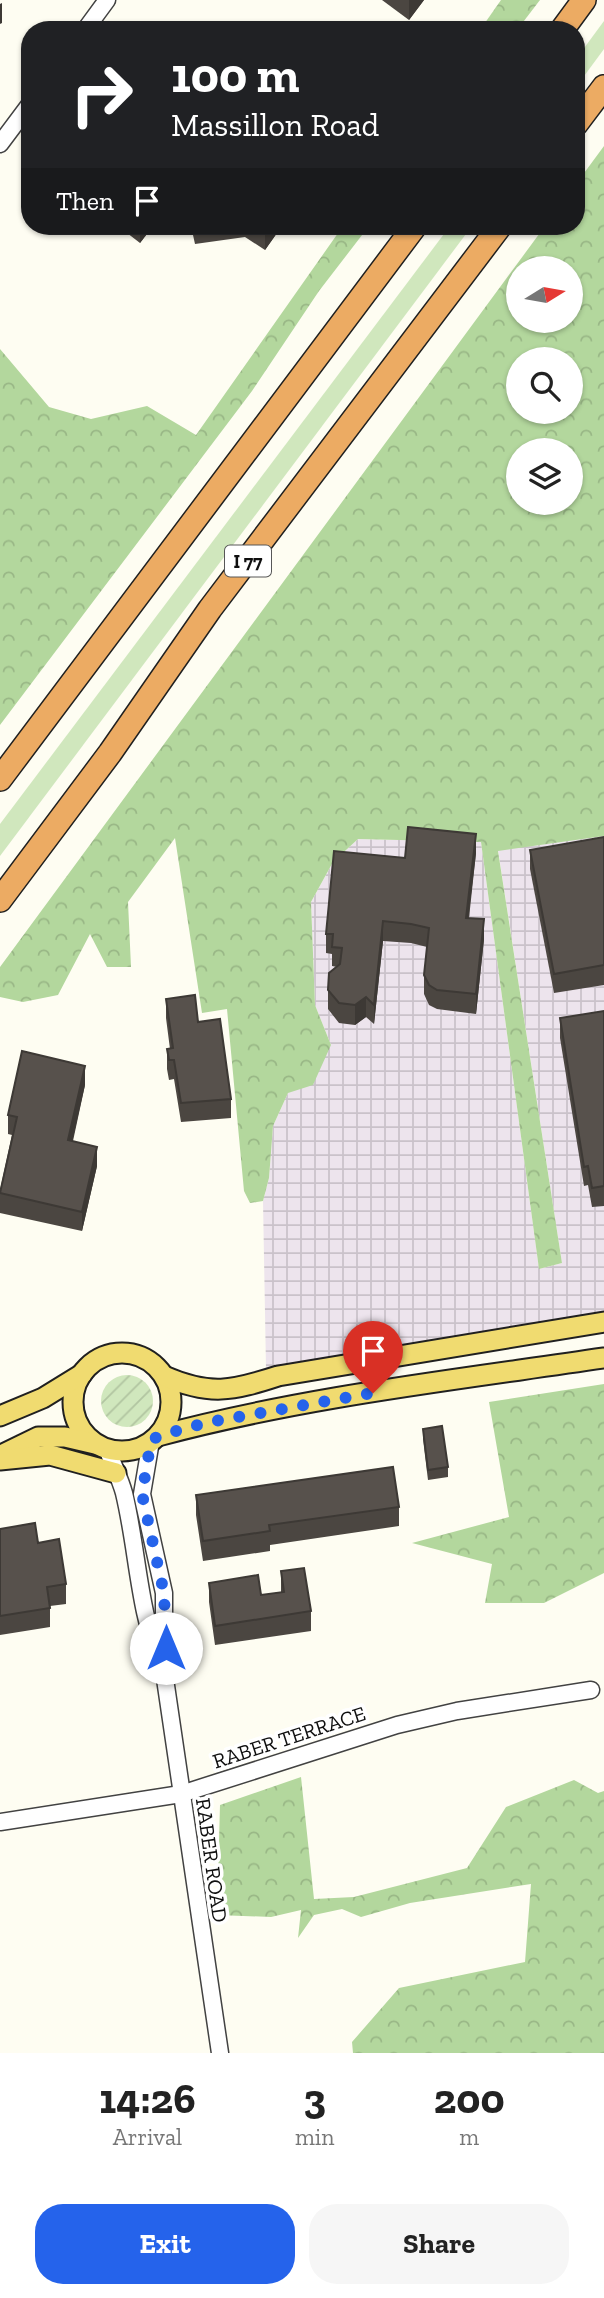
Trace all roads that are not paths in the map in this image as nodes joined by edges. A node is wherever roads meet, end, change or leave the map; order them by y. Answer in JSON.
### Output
{"nodes":[{"id":1,"x":107,"y":0,"type":"edge"},
{"id":2,"x":584,"y":0,"type":"edge"},
{"id":3,"x":92,"y":21,"type":"edge"},
{"id":4,"x":569,"y":21,"type":"edge"},
{"id":5,"x":604,"y":87,"type":"edge"},
{"id":6,"x":585,"y":112,"type":"edge"},
{"id":7,"x":21,"y":116,"type":"edge"},
{"id":8,"x":0,"y":144,"type":"edge"},
{"id":9,"x":408,"y":235,"type":"edge"},
{"id":10,"x":493,"y":235,"type":"edge"},
{"id":11,"x":0,"y":779,"type":"edge"},
{"id":12,"x":0,"y":900,"type":"edge"},
{"id":13,"x":604,"y":1322,"type":"edge"},
{"id":14,"x":604,"y":1358,"type":"edge"},
{"id":15,"x":82,"y":1374,"type":"junction"},
{"id":16,"x":164,"y":1376,"type":"junction"},
{"id":17,"x":0,"y":1416,"type":"edge"},
{"id":18,"x":154,"y":1439,"type":"junction"},
{"id":19,"x":101,"y":1446,"type":"junction"},
{"id":20,"x":0,"y":1458,"type":"edge"},
{"id":21,"x":116,"y":1473,"type":"junction"},
{"id":22,"x":164,"y":1672,"type":"junction"},
{"id":23,"x":591,"y":1690,"type":"dead end"},
{"id":24,"x":181,"y":1794,"type":"junction"},
{"id":25,"x":0,"y":1822,"type":"edge"},
{"id":26,"x":220,"y":2053,"type":"edge"}],
"edges":[{"from":1,"to":3,"type":"street"},
{"from":2,"to":4,"type":"highway"},
{"from":5,"to":6,"type":"highway"},
{"from":7,"to":8,"type":"street"},
{"from":9,"to":11,"type":"highway"},
{"from":10,"to":12,"type":"highway","number":"I 77"},
{"from":13,"to":16,"type":"main road"},
{"from":14,"to":18,"type":"main road"},
{"from":15,"to":16,"type":"main road"},
{"from":15,"to":17,"type":"main road"},
{"from":15,"to":19,"type":"main road"},
{"from":16,"to":18,"type":"main road"},
{"from":18,"to":19,"type":"main road"},
{"from":18,"to":22,"type":"street","name":"RABER ROAD"},
{"from":19,"to":20,"type":"main road"},
{"from":19,"to":21,"type":"street","name":"RABER ROAD"},
{"from":20,"to":21,"type":"main road"},
{"from":21,"to":22,"type":"street","name":"RABER ROAD"},
{"from":22,"to":24,"type":"street","name":"RABER ROAD"},
{"from":23,"to":24,"type":"street","name":"RABER TERRACE"},
{"from":24,"to":25,"type":"street","name":"RABER TERRACE"},
{"from":24,"to":26,"type":"street","name":"RABER ROAD"}]}
